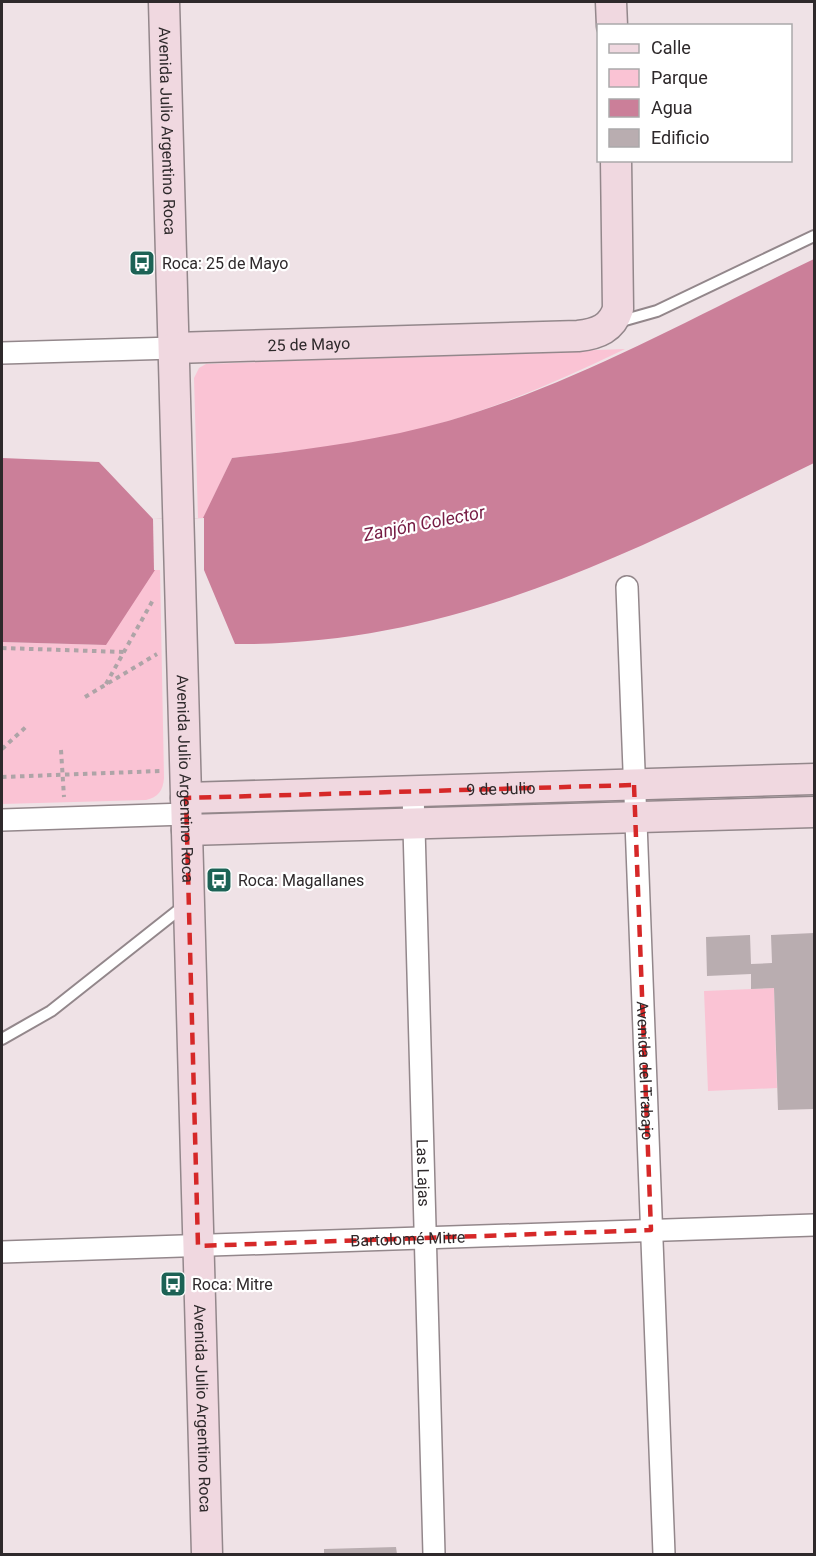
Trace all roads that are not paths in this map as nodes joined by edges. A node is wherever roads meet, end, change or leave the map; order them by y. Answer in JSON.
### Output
{"nodes":[{"id":1,"x":164,"y":2,"type":"edge"},
{"id":2,"x":611,"y":2,"type":"edge"},
{"id":3,"x":612,"y":24,"type":"edge"},
{"id":4,"x":615,"y":162,"type":"edge"},
{"id":5,"x":814,"y":236,"type":"edge"},
{"id":6,"x":612,"y":323,"type":"junction"},
{"id":7,"x":174,"y":348,"type":"junction"},
{"id":8,"x":2,"y":353,"type":"edge"},
{"id":9,"x":627,"y":587,"type":"dead end"},
{"id":10,"x":814,"y":779,"type":"edge"},
{"id":11,"x":634,"y":785,"type":"junction"},
{"id":12,"x":413,"y":791,"type":"junction"},
{"id":13,"x":814,"y":812,"type":"edge"},
{"id":14,"x":186,"y":814,"type":"junction"},
{"id":15,"x":635,"y":817,"type":"junction"},
{"id":16,"x":2,"y":820,"type":"edge"},
{"id":17,"x":414,"y":823,"type":"junction"},
{"id":18,"x":189,"y":903,"type":"junction"},
{"id":19,"x":2,"y":1039,"type":"edge"},
{"id":20,"x":814,"y":1224,"type":"edge"},
{"id":21,"x":651,"y":1230,"type":"junction"},
{"id":22,"x":425,"y":1238,"type":"junction"},
{"id":23,"x":198,"y":1246,"type":"junction"},
{"id":24,"x":2,"y":1252,"type":"edge"},
{"id":25,"x":207,"y":1554,"type":"edge"},
{"id":26,"x":434,"y":1554,"type":"edge"},
{"id":27,"x":664,"y":1554,"type":"edge"}],
"edges":[{"from":1,"to":7,"type":"main road","name":"Avenida Julio Argentino Roca"},
{"from":2,"to":3,"type":"main road"},
{"from":4,"to":6,"type":"main road"},
{"from":5,"to":6,"type":"lane"},
{"from":6,"to":7,"type":"main road","name":"25 de Mayo"},
{"from":7,"to":8,"type":"street","name":"25 de Mayo"},
{"from":7,"to":14,"type":"main road","name":"Avenida Julio Argentino Roca"},
{"from":9,"to":11,"type":"street","name":"Avenida del Trabajo"},
{"from":10,"to":11,"type":"main road","name":"9 de Julio"},
{"from":11,"to":12,"type":"main road","name":"9 de Julio"},
{"from":11,"to":15,"type":"street","name":"Avenida del Trabajo"},
{"from":12,"to":14,"type":"main road","name":"9 de Julio"},
{"from":12,"to":17,"type":"street","name":"Las Lajas"},
{"from":13,"to":15,"type":"main road","name":"9 de Julio"},
{"from":14,"to":16,"type":"street","name":"9 de Julio"},
{"from":14,"to":17,"type":"main road","name":"9 de Julio"},
{"from":14,"to":18,"type":"main road","name":"Avenida Julio Argentino Roca"},
{"from":15,"to":17,"type":"main road","name":"9 de Julio"},
{"from":15,"to":21,"type":"street","name":"Avenida del Trabajo"},
{"from":17,"to":22,"type":"street","name":"Las Lajas"},
{"from":18,"to":19,"type":"lane"},
{"from":18,"to":23,"type":"main road","name":"Avenida Julio Argentino Roca"},
{"from":20,"to":21,"type":"street","name":"Bartolomé Mitre"},
{"from":21,"to":22,"type":"street","name":"Bartolomé Mitre"},
{"from":21,"to":27,"type":"street","name":"Avenida del Trabajo"},
{"from":22,"to":23,"type":"street","name":"Bartolomé Mitre"},
{"from":22,"to":26,"type":"street","name":"Las Lajas"},
{"from":23,"to":24,"type":"street","name":"Bartolomé Mitre"},
{"from":23,"to":25,"type":"main road","name":"Avenida Julio Argentino Roca"}]}
